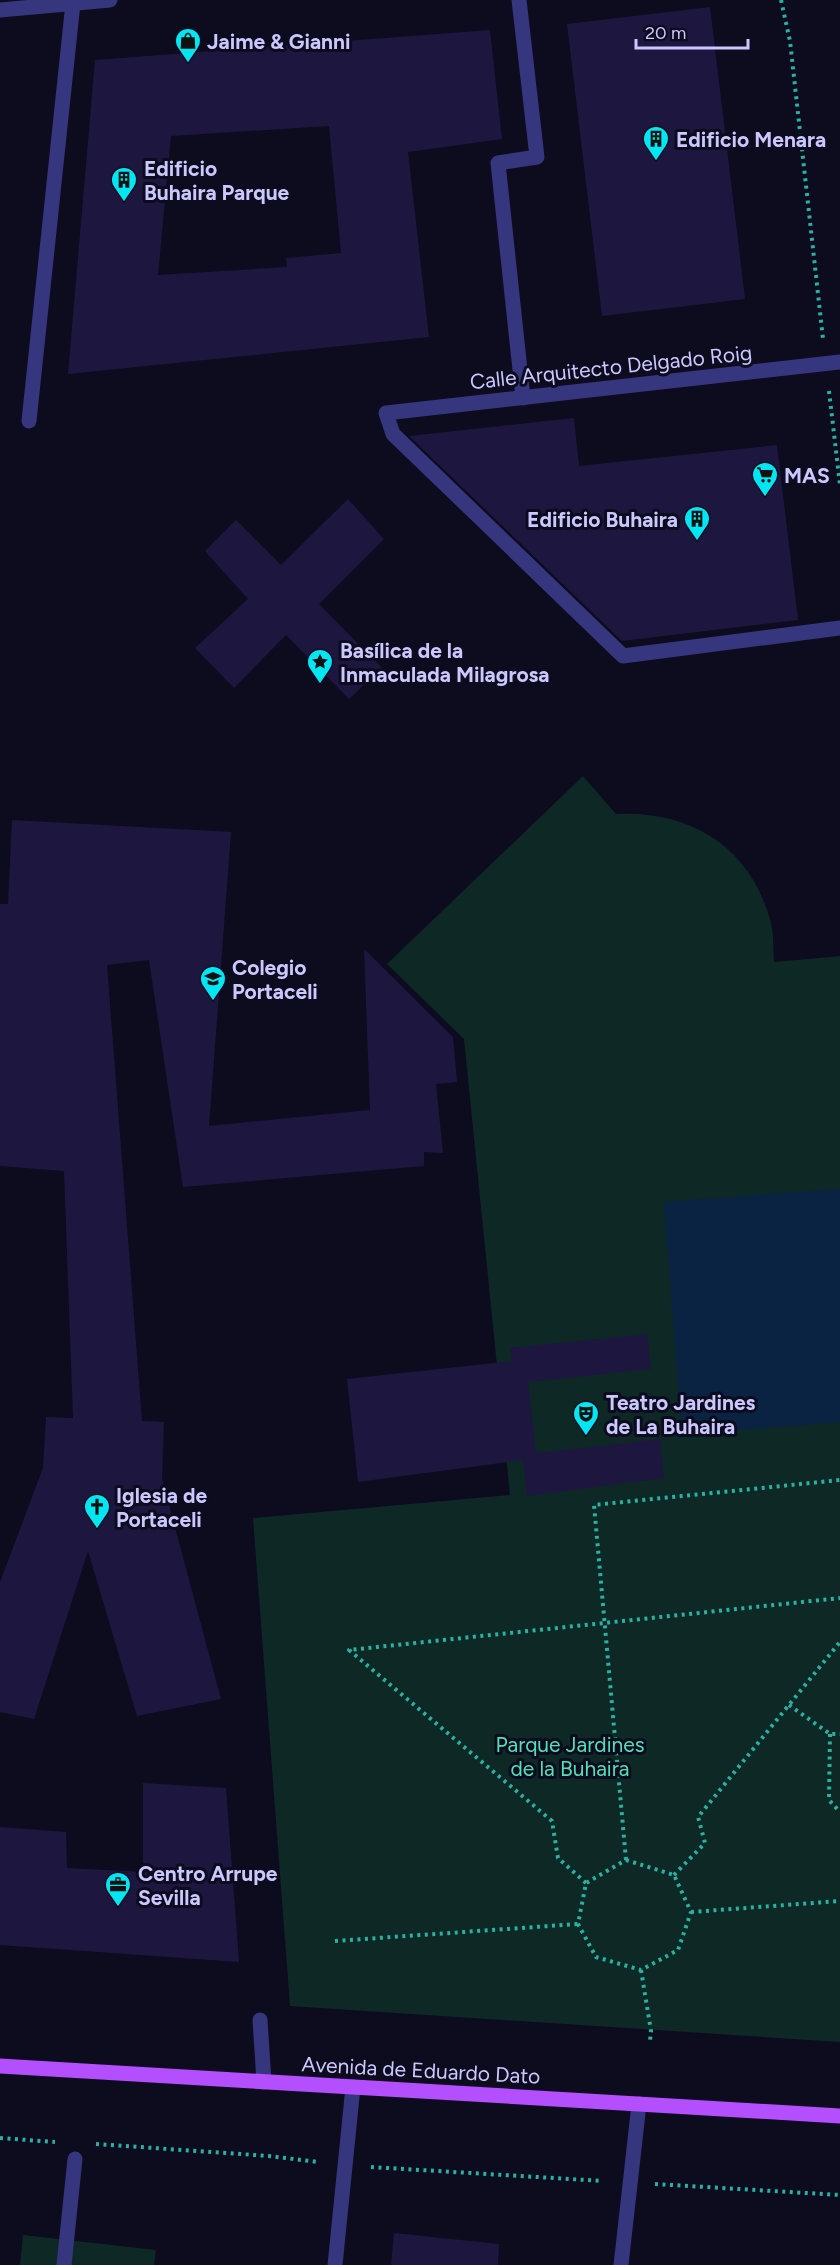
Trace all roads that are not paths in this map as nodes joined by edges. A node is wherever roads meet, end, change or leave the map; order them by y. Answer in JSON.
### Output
{"nodes":[{"id":1,"x":110,"y":0,"type":"edge"},
{"id":2,"x":519,"y":0,"type":"edge"},
{"id":3,"x":73,"y":3,"type":"junction"},
{"id":4,"x":0,"y":10,"type":"edge"},
{"id":5,"x":833,"y":363,"type":"edge"},
{"id":6,"x":523,"y":398,"type":"junction"},
{"id":7,"x":29,"y":421,"type":"dead end"},
{"id":8,"x":840,"y":628,"type":"edge"},
{"id":9,"x":260,"y":2020,"type":"dead end"},
{"id":10,"x":0,"y":2066,"type":"edge"},
{"id":11,"x":264,"y":2082,"type":"junction"},
{"id":12,"x":352,"y":2087,"type":"junction"},
{"id":13,"x":639,"y":2104,"type":"junction"},
{"id":14,"x":840,"y":2116,"type":"edge"},
{"id":15,"x":75,"y":2159,"type":"dead end"},
{"id":16,"x":64,"y":2265,"type":"edge"},
{"id":17,"x":335,"y":2265,"type":"edge"},
{"id":18,"x":621,"y":2265,"type":"edge"}],
"edges":[{"from":1,"to":3,"type":"street"},
{"from":2,"to":6,"type":"street"},
{"from":3,"to":4,"type":"street"},
{"from":3,"to":7,"type":"street"},
{"from":5,"to":6,"type":"street","name":"Calle Arquitecto Delgado Roig"},
{"from":6,"to":8,"type":"street","name":"Calle Arquitecto Delgado Roig"},
{"from":9,"to":11,"type":"street"},
{"from":10,"to":11,"type":"main road","name":"Avenida de Eduardo Dato"},
{"from":11,"to":12,"type":"main road","name":"Avenida de Eduardo Dato"},
{"from":12,"to":13,"type":"main road","name":"Avenida de Eduardo Dato"},
{"from":12,"to":17,"type":"street"},
{"from":13,"to":14,"type":"main road","name":"Avenida de Eduardo Dato"},
{"from":13,"to":18,"type":"street"},
{"from":15,"to":16,"type":"street"}]}
